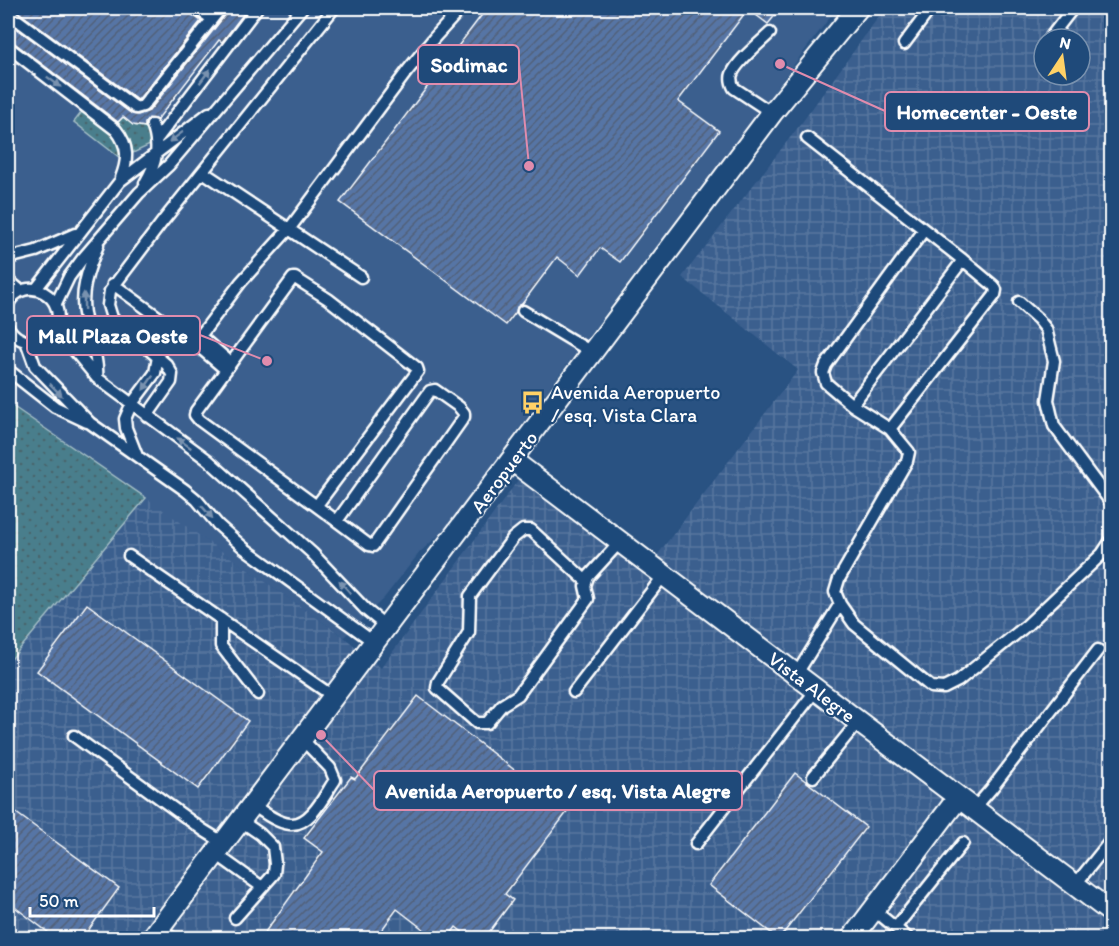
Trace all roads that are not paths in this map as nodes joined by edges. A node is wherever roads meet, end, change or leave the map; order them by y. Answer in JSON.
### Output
{"nodes":[{"id":1,"x":196,"y":8,"type":"edge"},
{"id":2,"x":221,"y":8,"type":"edge"},
{"id":3,"x":257,"y":8,"type":"edge"},
{"id":4,"x":302,"y":8,"type":"edge"},
{"id":5,"x":334,"y":8,"type":"edge"},
{"id":6,"x":858,"y":8,"type":"edge"},
{"id":7,"x":931,"y":8,"type":"edge"},
{"id":8,"x":1073,"y":8,"type":"edge"},
{"id":9,"x":455,"y":10,"type":"edge"},
{"id":10,"x":8,"y":14,"type":"edge"},
{"id":11,"x":212,"y":19,"type":"junction"},
{"id":12,"x":1058,"y":27,"type":"edge"},
{"id":13,"x":770,"y":33,"type":"dead end"},
{"id":14,"x":904,"y":44,"type":"dead end"},
{"id":15,"x":8,"y":47,"type":"edge"},
{"id":16,"x":224,"y":102,"type":"junction"},
{"id":17,"x":772,"y":113,"type":"junction"},
{"id":18,"x":152,"y":125,"type":"dead end"},
{"id":19,"x":807,"y":138,"type":"dead end"},
{"id":20,"x":157,"y":145,"type":"junction"},
{"id":21,"x":203,"y":172,"type":"junction"},
{"id":22,"x":120,"y":181,"type":"junction"},
{"id":23,"x":139,"y":193,"type":"junction"},
{"id":24,"x":290,"y":228,"type":"junction"},
{"id":25,"x":924,"y":230,"type":"junction"},
{"id":26,"x":78,"y":233,"type":"junction"},
{"id":27,"x":102,"y":237,"type":"junction"},
{"id":28,"x":8,"y":258,"type":"edge"},
{"id":29,"x":963,"y":261,"type":"junction"},
{"id":30,"x":361,"y":277,"type":"dead end"},
{"id":31,"x":8,"y":280,"type":"edge"},
{"id":32,"x":113,"y":284,"type":"junction"},
{"id":33,"x":36,"y":289,"type":"junction"},
{"id":34,"x":21,"y":291,"type":"junction"},
{"id":35,"x":1019,"y":302,"type":"dead end"},
{"id":36,"x":8,"y":304,"type":"edge"},
{"id":37,"x":56,"y":304,"type":"junction"},
{"id":38,"x":524,"y":311,"type":"dead end"},
{"id":39,"x":8,"y":327,"type":"edge"},
{"id":40,"x":55,"y":327,"type":"junction"},
{"id":41,"x":197,"y":340,"type":"junction"},
{"id":42,"x":26,"y":341,"type":"junction"},
{"id":43,"x":593,"y":353,"type":"junction"},
{"id":44,"x":158,"y":357,"type":"junction"},
{"id":45,"x":229,"y":367,"type":"junction"},
{"id":46,"x":8,"y":370,"type":"edge"},
{"id":47,"x":97,"y":378,"type":"junction"},
{"id":48,"x":131,"y":405,"type":"junction"},
{"id":49,"x":852,"y":405,"type":"junction"},
{"id":50,"x":147,"y":416,"type":"junction"},
{"id":51,"x":90,"y":423,"type":"junction"},
{"id":52,"x":890,"y":429,"type":"junction"},
{"id":53,"x":137,"y":457,"type":"junction"},
{"id":54,"x":513,"y":461,"type":"junction"},
{"id":55,"x":1112,"y":504,"type":"edge"},
{"id":56,"x":317,"y":505,"type":"junction"},
{"id":57,"x":337,"y":522,"type":"junction"},
{"id":58,"x":1112,"y":539,"type":"edge"},
{"id":59,"x":620,"y":542,"type":"junction"},
{"id":60,"x":129,"y":555,"type":"dead end"},
{"id":61,"x":1107,"y":558,"type":"edge"},
{"id":62,"x":664,"y":575,"type":"junction"},
{"id":63,"x":586,"y":582,"type":"junction"},
{"id":64,"x":840,"y":604,"type":"junction"},
{"id":65,"x":221,"y":619,"type":"junction"},
{"id":66,"x":381,"y":635,"type":"junction"},
{"id":67,"x":1098,"y":650,"type":"dead end"},
{"id":68,"x":796,"y":675,"type":"junction"},
{"id":69,"x":816,"y":690,"type":"junction"},
{"id":70,"x":574,"y":692,"type":"dead end"},
{"id":71,"x":258,"y":694,"type":"dead end"},
{"id":72,"x":334,"y":697,"type":"junction"},
{"id":73,"x":858,"y":722,"type":"junction"},
{"id":74,"x":74,"y":736,"type":"dead end"},
{"id":75,"x":302,"y":740,"type":"junction"},
{"id":76,"x":813,"y":777,"type":"dead end"},
{"id":77,"x":966,"y":803,"type":"junction"},
{"id":78,"x":247,"y":813,"type":"junction"},
{"id":79,"x":1112,"y":839,"type":"edge"},
{"id":80,"x":963,"y":843,"type":"dead end"},
{"id":81,"x":696,"y":844,"type":"dead end"},
{"id":82,"x":220,"y":848,"type":"junction"},
{"id":83,"x":1075,"y":885,"type":"junction"},
{"id":84,"x":262,"y":887,"type":"junction"},
{"id":85,"x":873,"y":910,"type":"junction"},
{"id":86,"x":1112,"y":913,"type":"edge"},
{"id":87,"x":235,"y":918,"type":"dead end"},
{"id":88,"x":896,"y":927,"type":"junction"},
{"id":89,"x":161,"y":935,"type":"edge"},
{"id":90,"x":852,"y":939,"type":"edge"},
{"id":91,"x":908,"y":939,"type":"edge"}],
"edges":[{"from":1,"to":11,"type":"lane"},
{"from":2,"to":11,"type":"lane"},
{"from":20,"to":3,"type":"lane","one_way":true},
{"from":4,"to":16,"type":"lane"},
{"from":5,"to":21,"type":"lane"},
{"from":6,"to":17,"type":"street","name":"Aeropuerto"},
{"from":7,"to":14,"type":"lane"},
{"from":8,"to":12,"type":"lane"},
{"from":9,"to":24,"type":"lane"},
{"from":10,"to":11,"type":"lane"},
{"from":13,"to":17,"type":"lane"},
{"from":15,"to":22,"type":"lane","one_way":true},
{"from":16,"to":20,"type":"lane","one_way":true},
{"from":16,"to":23,"type":"lane"},
{"from":17,"to":43,"type":"street","name":"Aeropuerto"},
{"from":18,"to":20,"type":"lane"},
{"from":19,"to":25,"type":"lane"},
{"from":20,"to":22,"type":"lane"},
{"from":20,"to":23,"type":"lane"},
{"from":21,"to":24,"type":"lane"},
{"from":21,"to":32,"type":"lane"},
{"from":22,"to":26,"type":"lane"},
{"from":23,"to":27,"type":"lane"},
{"from":24,"to":30,"type":"lane"},
{"from":24,"to":41,"type":"lane"},
{"from":25,"to":29,"type":"lane"},
{"from":25,"to":49,"type":"lane"},
{"from":26,"to":28,"type":"lane"},
{"from":26,"to":33,"type":"lane"},
{"from":27,"to":37,"type":"lane"},
{"from":47,"to":27,"type":"lane","one_way":true},
{"from":29,"to":49,"type":"lane"},
{"from":29,"to":52,"type":"lane"},
{"from":31,"to":34,"type":"lane"},
{"from":32,"to":41,"type":"lane"},
{"from":32,"to":44,"type":"lane"},
{"from":33,"to":34,"type":"lane"},
{"from":33,"to":37,"type":"lane"},
{"from":34,"to":36,"type":"lane"},
{"from":35,"to":55,"type":"lane"},
{"from":37,"to":40,"type":"lane"},
{"from":38,"to":43,"type":"lane"},
{"from":39,"to":42,"type":"lane"},
{"from":40,"to":42,"type":"lane"},
{"from":40,"to":47,"type":"lane"},
{"from":41,"to":45,"type":"lane"},
{"from":42,"to":51,"type":"lane","one_way":true},
{"from":43,"to":54,"type":"street","name":"Aeropuerto"},
{"from":44,"to":48,"type":"lane","one_way":true},
{"from":44,"to":50,"type":"lane"},
{"from":45,"to":56,"type":"lane"},
{"from":45,"to":56,"type":"lane"},
{"from":46,"to":51,"type":"lane"},
{"from":47,"to":48,"type":"lane"},
{"from":48,"to":50,"type":"lane"},
{"from":48,"to":53,"type":"lane"},
{"from":49,"to":52,"type":"lane"},
{"from":66,"to":50,"type":"lane","one_way":true},
{"from":51,"to":53,"type":"lane"},
{"from":52,"to":64,"type":"lane"},
{"from":53,"to":66,"type":"lane","one_way":true},
{"from":54,"to":59,"type":"street","name":"Vista Alegre"},
{"from":54,"to":66,"type":"street","name":"Aeropuerto"},
{"from":56,"to":57,"type":"lane"},
{"from":57,"to":57,"type":"lane"},
{"from":58,"to":61,"type":"lane"},
{"from":59,"to":62,"type":"street","name":"Vista Alegre"},
{"from":59,"to":63,"type":"lane"},
{"from":60,"to":65,"type":"lane"},
{"from":61,"to":64,"type":"lane"},
{"from":62,"to":68,"type":"street","name":"Vista Alegre"},
{"from":62,"to":70,"type":"lane"},
{"from":63,"to":63,"type":"lane"},
{"from":64,"to":68,"type":"lane"},
{"from":65,"to":71,"type":"lane"},
{"from":65,"to":72,"type":"lane"},
{"from":66,"to":72,"type":"street","name":"Aeropuerto"},
{"from":67,"to":77,"type":"lane"},
{"from":68,"to":69,"type":"street","name":"Vista Alegre"},
{"from":69,"to":73,"type":"street","name":"Vista Alegre"},
{"from":69,"to":81,"type":"lane"},
{"from":72,"to":75,"type":"street","name":"Aeropuerto"},
{"from":73,"to":76,"type":"lane"},
{"from":73,"to":77,"type":"street","name":"Vista Alegre"},
{"from":74,"to":82,"type":"lane"},
{"from":75,"to":78,"type":"street","name":"Aeropuerto"},
{"from":75,"to":78,"type":"lane"},
{"from":77,"to":83,"type":"street","name":"Vista Alegre"},
{"from":77,"to":85,"type":"street"},
{"from":78,"to":82,"type":"street","name":"Aeropuerto"},
{"from":78,"to":84,"type":"lane"},
{"from":79,"to":83,"type":"lane"},
{"from":80,"to":88,"type":"lane"},
{"from":82,"to":84,"type":"lane"},
{"from":82,"to":89,"type":"street","name":"Aeropuerto"},
{"from":83,"to":86,"type":"street","name":"Vista Alegre"},
{"from":84,"to":87,"type":"lane"},
{"from":85,"to":88,"type":"lane"},
{"from":85,"to":90,"type":"street"},
{"from":88,"to":91,"type":"lane"}]}
